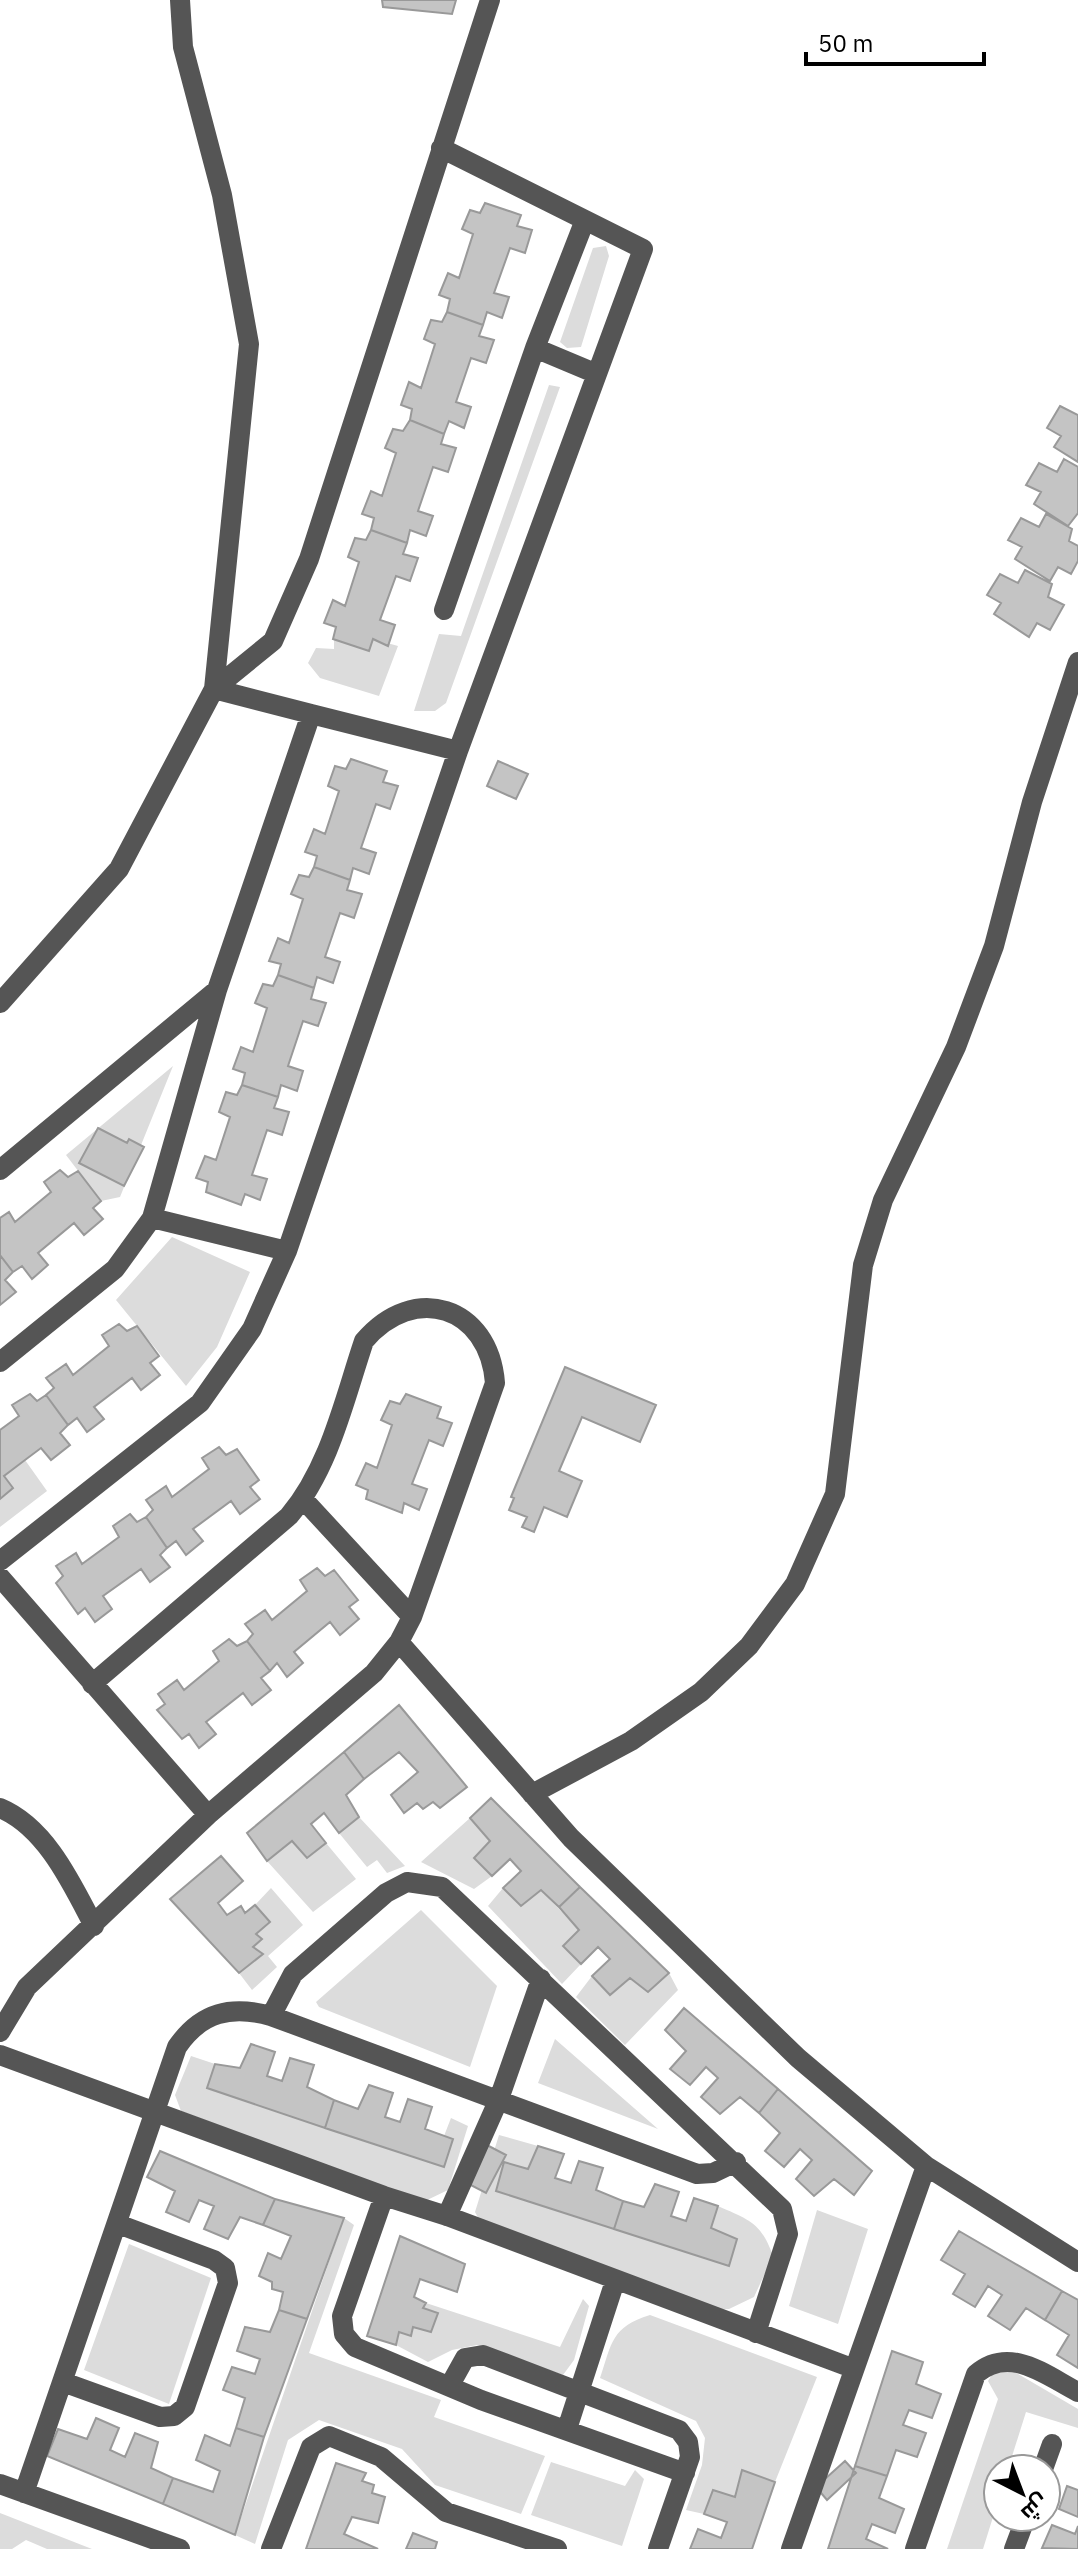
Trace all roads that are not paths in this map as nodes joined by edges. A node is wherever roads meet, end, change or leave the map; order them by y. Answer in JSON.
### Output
{"nodes":[{"id":1,"x":180,"y":0,"type":"edge"},
{"id":2,"x":490,"y":0,"type":"edge"},
{"id":3,"x":441,"y":148,"type":"junction"},
{"id":4,"x":585,"y":220,"type":"junction"},
{"id":5,"x":535,"y":348,"type":"junction"},
{"id":6,"x":597,"y":374,"type":"junction"},
{"id":7,"x":444,"y":610,"type":"dead end"},
{"id":8,"x":1078,"y":662,"type":"edge"},
{"id":9,"x":1073,"y":682,"type":"edge"},
{"id":10,"x":214,"y":689,"type":"junction"},
{"id":11,"x":311,"y":714,"type":"junction"},
{"id":12,"x":458,"y":751,"type":"junction"},
{"id":13,"x":217,"y":990,"type":"junction"},
{"id":14,"x":0,"y":1003,"type":"edge"},
{"id":15,"x":0,"y":1170,"type":"edge"},
{"id":16,"x":152,"y":1218,"type":"junction"},
{"id":17,"x":287,"y":1251,"type":"junction"},
{"id":18,"x":0,"y":1362,"type":"edge"},
{"id":19,"x":303,"y":1499,"type":"junction"},
{"id":20,"x":0,"y":1561,"type":"edge"},
{"id":21,"x":0,"y":1577,"type":"edge"},
{"id":22,"x":412,"y":1617,"type":"junction"},
{"id":23,"x":399,"y":1642,"type":"junction"},
{"id":24,"x":92,"y":1684,"type":"junction"},
{"id":25,"x":532,"y":1794,"type":"junction"},
{"id":26,"x":0,"y":1808,"type":"edge"},
{"id":27,"x":208,"y":1815,"type":"junction"},
{"id":28,"x":94,"y":1926,"type":"junction"},
{"id":29,"x":541,"y":1979,"type":"junction"},
{"id":30,"x":271,"y":2016,"type":"junction"},
{"id":31,"x":0,"y":2032,"type":"edge"},
{"id":32,"x":0,"y":2055,"type":"edge"},
{"id":33,"x":499,"y":2099,"type":"junction"},
{"id":34,"x":155,"y":2112,"type":"junction"},
{"id":35,"x":736,"y":2162,"type":"junction"},
{"id":36,"x":926,"y":2166,"type":"junction"},
{"id":37,"x":384,"y":2196,"type":"junction"},
{"id":38,"x":447,"y":2216,"type":"junction"},
{"id":39,"x":118,"y":2224,"type":"junction"},
{"id":40,"x":1078,"y":2262,"type":"edge"},
{"id":41,"x":615,"y":2281,"type":"junction"},
{"id":42,"x":756,"y":2333,"type":"junction"},
{"id":43,"x":852,"y":2368,"type":"junction"},
{"id":44,"x":63,"y":2382,"type":"junction"},
{"id":45,"x":450,"y":2385,"type":"junction"},
{"id":46,"x":580,"y":2390,"type":"junction"},
{"id":47,"x":1078,"y":2392,"type":"edge"},
{"id":48,"x":567,"y":2429,"type":"junction"},
{"id":49,"x":1052,"y":2444,"type":"dead end"},
{"id":50,"x":1049,"y":2453,"type":"edge"},
{"id":51,"x":685,"y":2473,"type":"junction"},
{"id":52,"x":0,"y":2484,"type":"edge"},
{"id":53,"x":24,"y":2493,"type":"junction"},
{"id":54,"x":180,"y":2549,"type":"edge"},
{"id":55,"x":271,"y":2549,"type":"edge"},
{"id":56,"x":557,"y":2549,"type":"edge"},
{"id":57,"x":658,"y":2549,"type":"edge"},
{"id":58,"x":791,"y":2549,"type":"edge"},
{"id":59,"x":915,"y":2549,"type":"edge"}],
"edges":[{"from":1,"to":10,"type":"street"},
{"from":2,"to":3,"type":"street"},
{"from":3,"to":4,"type":"street"},
{"from":3,"to":10,"type":"street"},
{"from":4,"to":5,"type":"street"},
{"from":4,"to":6,"type":"street"},
{"from":5,"to":6,"type":"street"},
{"from":5,"to":7,"type":"street"},
{"from":6,"to":12,"type":"street"},
{"from":8,"to":9,"type":"street"},
{"from":9,"to":25,"type":"street"},
{"from":10,"to":11,"type":"street"},
{"from":10,"to":14,"type":"street"},
{"from":11,"to":12,"type":"street"},
{"from":11,"to":13,"type":"street"},
{"from":12,"to":17,"type":"street"},
{"from":13,"to":15,"type":"street"},
{"from":13,"to":16,"type":"street"},
{"from":16,"to":17,"type":"street"},
{"from":16,"to":18,"type":"street"},
{"from":17,"to":20,"type":"street"},
{"from":19,"to":22,"type":"street"},
{"from":19,"to":22,"type":"street"},
{"from":19,"to":24,"type":"street"},
{"from":21,"to":24,"type":"street"},
{"from":22,"to":23,"type":"street"},
{"from":23,"to":25,"type":"street"},
{"from":23,"to":27,"type":"street"},
{"from":24,"to":27,"type":"street"},
{"from":25,"to":36,"type":"street"},
{"from":26,"to":28,"type":"street"},
{"from":27,"to":28,"type":"street"},
{"from":28,"to":31,"type":"street"},
{"from":29,"to":30,"type":"street"},
{"from":29,"to":33,"type":"street"},
{"from":29,"to":35,"type":"street"},
{"from":30,"to":33,"type":"street"},
{"from":30,"to":34,"type":"street"},
{"from":32,"to":34,"type":"street"},
{"from":33,"to":35,"type":"street"},
{"from":33,"to":38,"type":"street"},
{"from":34,"to":37,"type":"street"},
{"from":34,"to":39,"type":"street"},
{"from":35,"to":42,"type":"street"},
{"from":36,"to":40,"type":"street"},
{"from":36,"to":43,"type":"street"},
{"from":37,"to":38,"type":"street"},
{"from":37,"to":45,"type":"street"},
{"from":38,"to":41,"type":"street"},
{"from":39,"to":44,"type":"street"},
{"from":39,"to":44,"type":"street"},
{"from":41,"to":42,"type":"street"},
{"from":41,"to":46,"type":"street"},
{"from":42,"to":43,"type":"street"},
{"from":43,"to":58,"type":"street"},
{"from":44,"to":53,"type":"street"},
{"from":45,"to":46,"type":"street"},
{"from":45,"to":48,"type":"street"},
{"from":46,"to":48,"type":"street"},
{"from":46,"to":51,"type":"street"},
{"from":47,"to":59,"type":"street"},
{"from":48,"to":51,"type":"street"},
{"from":49,"to":50,"type":"street"},
{"from":51,"to":57,"type":"street"},
{"from":52,"to":53,"type":"street"},
{"from":53,"to":54,"type":"street"},
{"from":55,"to":56,"type":"street"}]}
